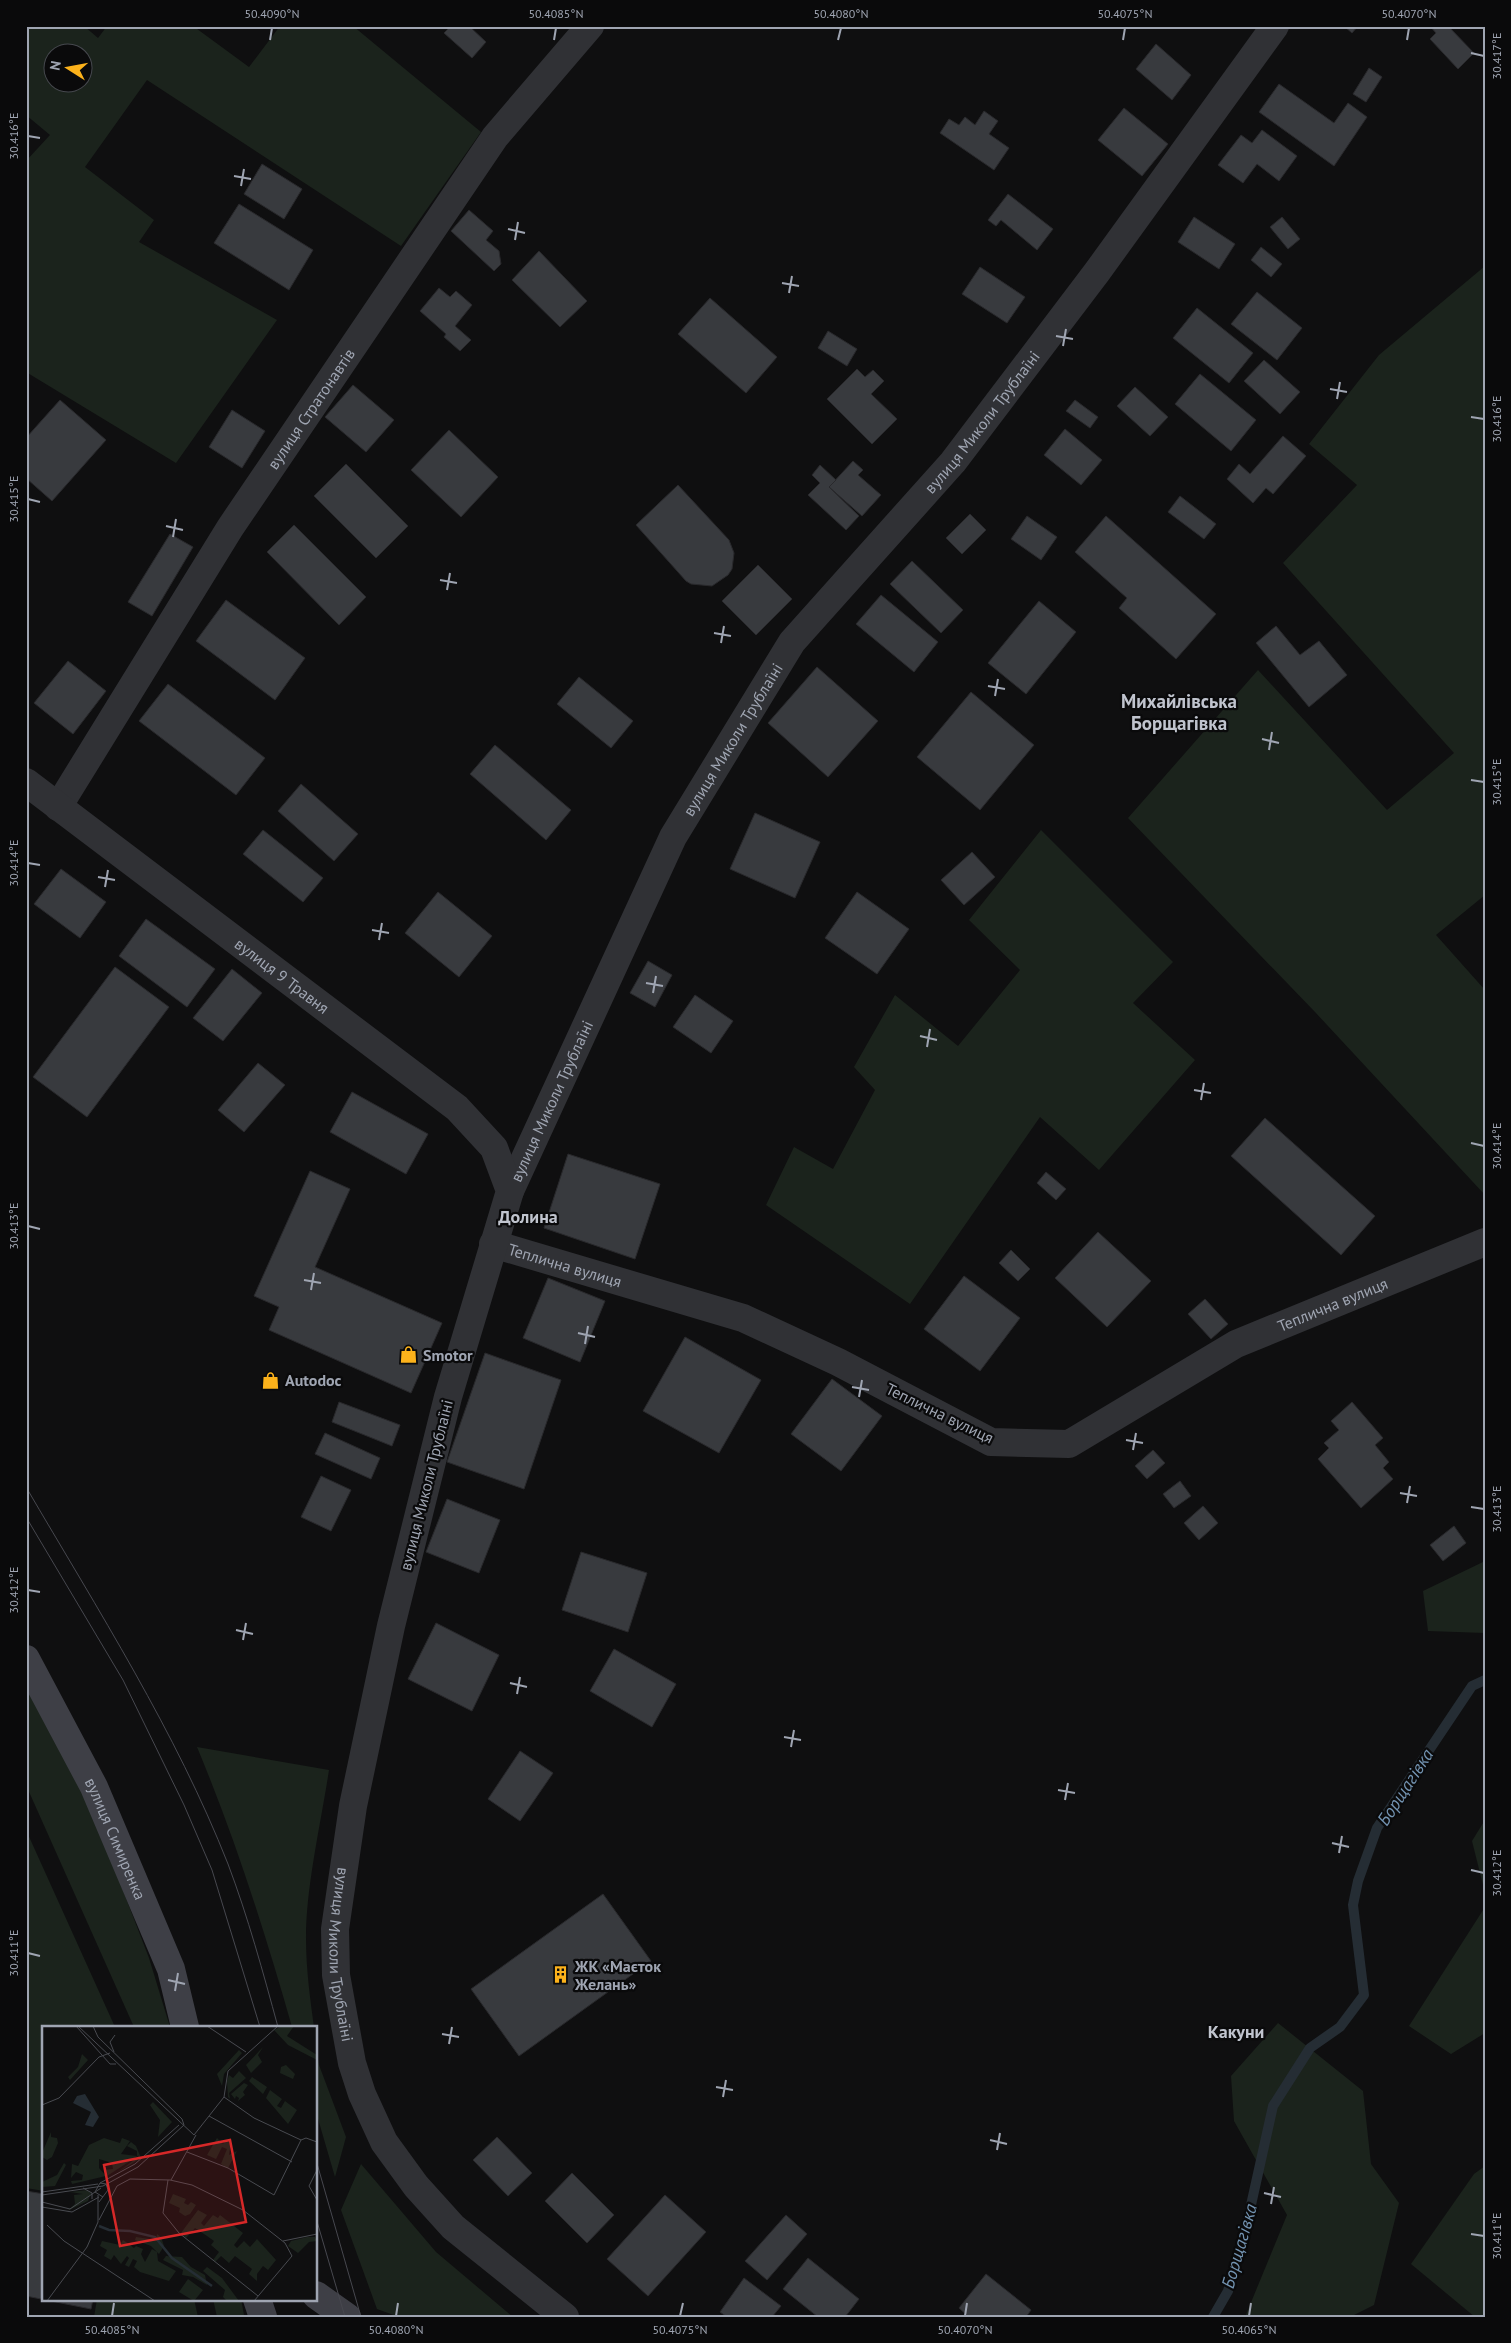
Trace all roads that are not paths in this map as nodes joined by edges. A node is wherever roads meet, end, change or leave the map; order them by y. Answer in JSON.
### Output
{"nodes":[{"id":1,"x":590,"y":26,"type":"edge"},
{"id":2,"x":1275,"y":26,"type":"edge"},
{"id":3,"x":26,"y":782,"type":"edge"},
{"id":4,"x":58,"y":807,"type":"junction"},
{"id":5,"x":510,"y":1191,"type":"junction"},
{"id":6,"x":1485,"y":1242,"type":"edge"},
{"id":7,"x":493,"y":1244,"type":"junction"},
{"id":8,"x":26,"y":1659,"type":"edge"},
{"id":9,"x":185,"y":2026,"type":"edge"},
{"id":10,"x":318,"y":2296,"type":"edge"},
{"id":11,"x":258,"y":2300,"type":"edge"},
{"id":12,"x":263,"y":2317,"type":"edge"},
{"id":13,"x":347,"y":2317,"type":"edge"},
{"id":14,"x":565,"y":2317,"type":"edge"}],
"edges":[{"from":1,"to":4,"type":"street","name":"вулиця Стратонавтів"},
{"from":2,"to":5,"type":"street","name":"вулиця Миколи Трублаїні"},
{"from":3,"to":4,"type":"street","name":"вулиця 9 Травня"},
{"from":4,"to":5,"type":"street","name":"вулиця 9 Травня"},
{"from":5,"to":7,"type":"street","name":"вулиця Миколи Трублаїні"},
{"from":6,"to":7,"type":"street","name":"Теплична вулиця"},
{"from":7,"to":14,"type":"street","name":"вулиця Миколи Трублаїні"},
{"from":8,"to":9,"type":"main road","name":"вулиця Симиренка"},
{"from":10,"to":13,"type":"main road"},
{"from":11,"to":12,"type":"main road"}]}
